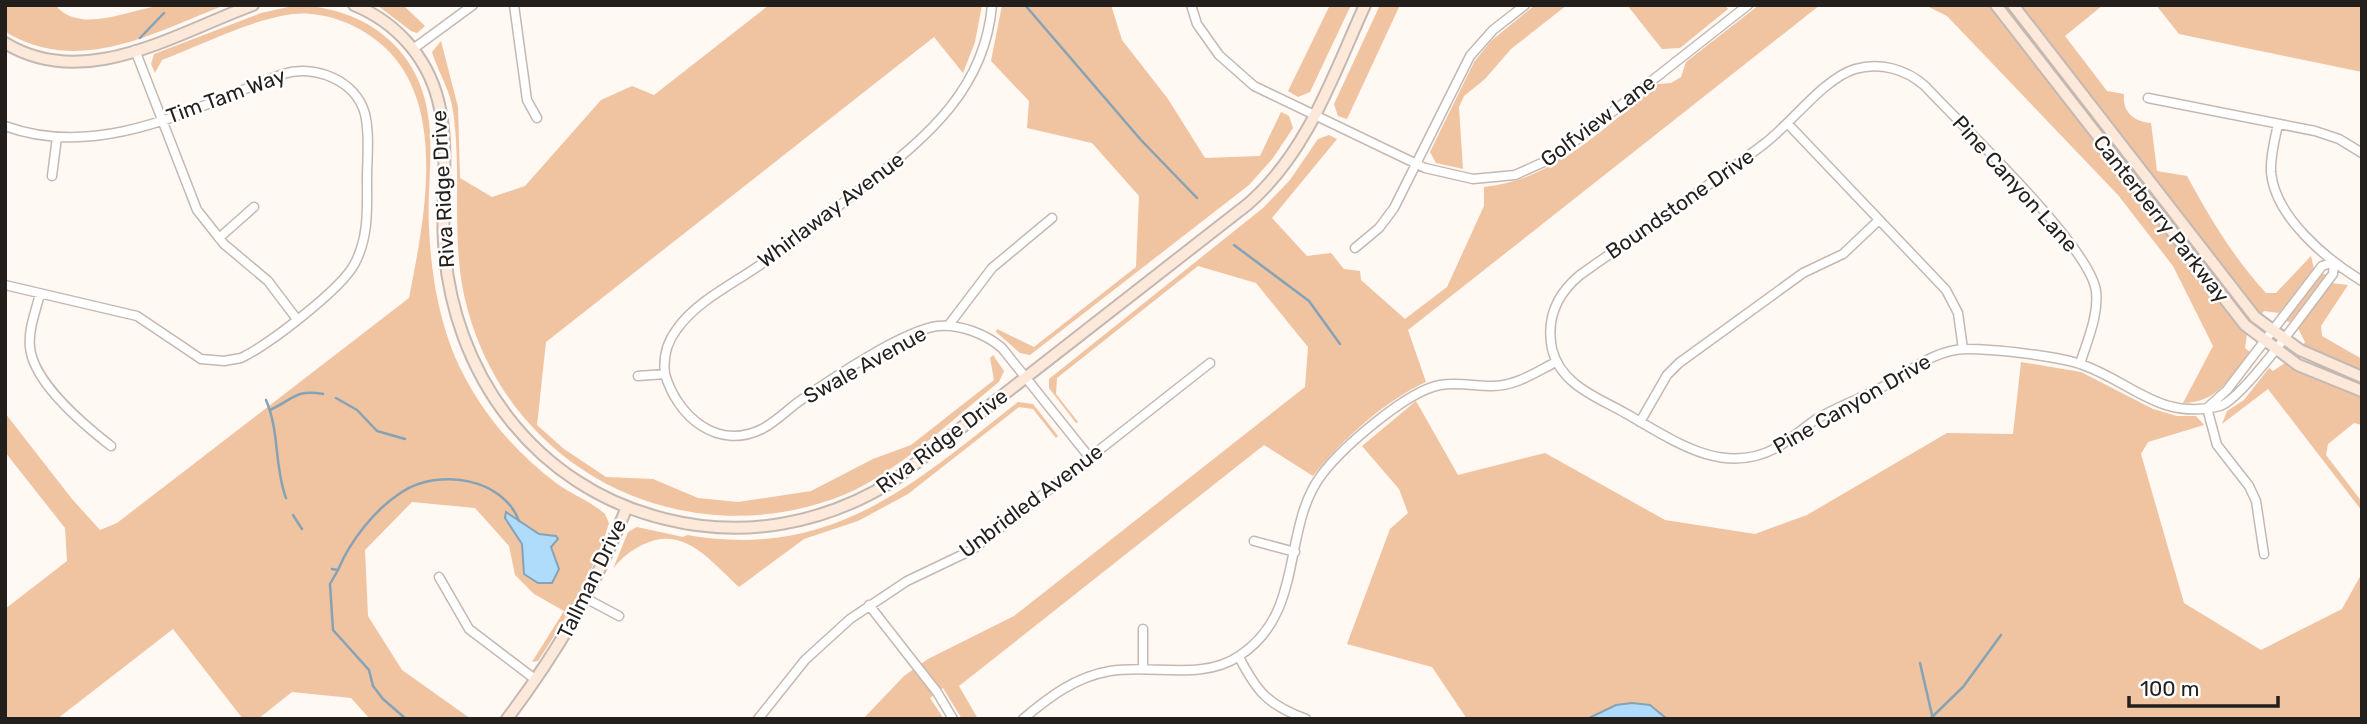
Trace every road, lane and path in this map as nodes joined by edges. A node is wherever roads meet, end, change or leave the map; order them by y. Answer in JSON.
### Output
{"nodes":[{"id":1,"x":253,"y":5,"type":"edge"},
{"id":2,"x":354,"y":5,"type":"edge"},
{"id":3,"x":473,"y":5,"type":"edge"},
{"id":4,"x":514,"y":5,"type":"edge"},
{"id":5,"x":992,"y":5,"type":"edge"},
{"id":6,"x":1191,"y":5,"type":"edge"},
{"id":7,"x":1365,"y":5,"type":"edge"},
{"id":8,"x":1525,"y":5,"type":"edge"},
{"id":9,"x":1748,"y":5,"type":"edge"},
{"id":10,"x":1996,"y":5,"type":"edge"},
{"id":11,"x":2013,"y":5,"type":"edge"},
{"id":12,"x":5,"y":43,"type":"edge"},
{"id":13,"x":413,"y":48,"type":"junction"},
{"id":14,"x":135,"y":50,"type":"junction"},
{"id":15,"x":1853,"y":70,"type":"joint"},
{"id":16,"x":2148,"y":98,"type":"dead end"},
{"id":17,"x":1314,"y":116,"type":"junction"},
{"id":18,"x":537,"y":118,"type":"dead end"},
{"id":19,"x":162,"y":120,"type":"junction"},
{"id":20,"x":1788,"y":124,"type":"junction"},
{"id":21,"x":2278,"y":124,"type":"junction"},
{"id":22,"x":5,"y":126,"type":"edge"},
{"id":23,"x":57,"y":137,"type":"junction"},
{"id":24,"x":2362,"y":153,"type":"edge"},
{"id":25,"x":1416,"y":164,"type":"junction"},
{"id":26,"x":52,"y":176,"type":"dead end"},
{"id":27,"x":254,"y":206,"type":"dead end"},
{"id":28,"x":1052,"y":218,"type":"dead end"},
{"id":29,"x":1879,"y":220,"type":"junction"},
{"id":30,"x":219,"y":238,"type":"junction"},
{"id":31,"x":1354,"y":248,"type":"dead end"},
{"id":32,"x":2334,"y":262,"type":"junction"},
{"id":33,"x":2362,"y":281,"type":"edge"},
{"id":34,"x":5,"y":285,"type":"edge"},
{"id":35,"x":40,"y":293,"type":"junction"},
{"id":36,"x":296,"y":318,"type":"junction"},
{"id":37,"x":948,"y":326,"type":"junction"},
{"id":38,"x":2271,"y":331,"type":"junction"},
{"id":39,"x":2282,"y":338,"type":"junction"},
{"id":40,"x":2263,"y":342,"type":"junction"},
{"id":41,"x":1963,"y":349,"type":"junction"},
{"id":42,"x":2274,"y":350,"type":"junction"},
{"id":43,"x":1556,"y":362,"type":"junction"},
{"id":44,"x":1210,"y":363,"type":"dead end"},
{"id":45,"x":2080,"y":364,"type":"junction"},
{"id":46,"x":665,"y":374,"type":"junction"},
{"id":47,"x":638,"y":376,"type":"dead end"},
{"id":48,"x":2362,"y":377,"type":"edge"},
{"id":49,"x":1027,"y":378,"type":"junction"},
{"id":50,"x":2362,"y":391,"type":"edge"},
{"id":51,"x":2207,"y":408,"type":"junction"},
{"id":52,"x":1640,"y":422,"type":"junction"},
{"id":53,"x":111,"y":446,"type":"dead end"},
{"id":54,"x":1090,"y":457,"type":"junction"},
{"id":55,"x":627,"y":507,"type":"junction"},
{"id":56,"x":1254,"y":541,"type":"dead end"},
{"id":57,"x":1295,"y":552,"type":"junction"},
{"id":58,"x":2264,"y":554,"type":"dead end"},
{"id":59,"x":439,"y":577,"type":"dead end"},
{"id":60,"x":587,"y":599,"type":"junction"},
{"id":61,"x":869,"y":605,"type":"junction"},
{"id":62,"x":620,"y":616,"type":"dead end"},
{"id":63,"x":1143,"y":629,"type":"dead end"},
{"id":64,"x":1239,"y":657,"type":"junction"},
{"id":65,"x":1143,"y":669,"type":"junction"},
{"id":66,"x":536,"y":680,"type":"junction"},
{"id":67,"x":1033,"y":710,"type":"junction"},
{"id":68,"x":507,"y":719,"type":"edge"},
{"id":69,"x":758,"y":719,"type":"edge"},
{"id":70,"x":953,"y":719,"type":"edge"},
{"id":71,"x":1023,"y":719,"type":"edge"},
{"id":72,"x":1040,"y":719,"type":"edge"},
{"id":73,"x":1306,"y":719,"type":"edge"}],
"edges":[{"from":1,"to":14,"type":"street"},
{"from":2,"to":13,"type":"street","name":"Riva Ridge Drive"},
{"from":3,"to":13,"type":"street"},
{"from":4,"to":18,"type":"street"},
{"from":5,"to":46,"type":"street","name":"Whirlaway Avenue"},
{"from":6,"to":17,"type":"street","name":"Golfview Lane"},
{"from":7,"to":17,"type":"street","name":"Riva Ridge Drive"},
{"from":8,"to":25,"type":"street"},
{"from":9,"to":25,"type":"street","name":"Golfview Lane"},
{"from":10,"to":40,"type":"street","name":"Canterberry Parkway"},
{"from":11,"to":38,"type":"street","name":"Canterberry Parkway"},
{"from":12,"to":14,"type":"street"},
{"from":13,"to":55,"type":"street","name":"Riva Ridge Drive"},
{"from":14,"to":19,"type":"street"},
{"from":15,"to":20,"type":"street","name":"Boundstone Drive"},
{"from":15,"to":45,"type":"street","name":"Pine Canyon Lane"},
{"from":16,"to":21,"type":"street"},
{"from":17,"to":25,"type":"street","name":"Golfview Lane"},
{"from":17,"to":49,"type":"street","name":"Riva Ridge Drive"},
{"from":19,"to":23,"type":"street","name":"Tim Tam Way"},
{"from":19,"to":30,"type":"street"},
{"from":19,"to":36,"type":"street","name":"Tim Tam Way"},
{"from":20,"to":29,"type":"street"},
{"from":20,"to":43,"type":"street","name":"Boundstone Drive"},
{"from":21,"to":24,"type":"street"},
{"from":21,"to":32,"type":"street"},
{"from":22,"to":23,"type":"street","name":"Tim Tam Way"},
{"from":23,"to":26,"type":"street"},
{"from":25,"to":31,"type":"street"},
{"from":27,"to":30,"type":"street"},
{"from":28,"to":37,"type":"street"},
{"from":29,"to":41,"type":"street"},
{"from":29,"to":52,"type":"street"},
{"from":30,"to":36,"type":"street"},
{"from":32,"to":33,"type":"street"},
{"from":32,"to":38,"type":"street"},
{"from":32,"to":39,"type":"street","name":"Pine Canyon Drive"},
{"from":34,"to":35,"type":"street"},
{"from":35,"to":36,"type":"street","name":"Tim Tam Way"},
{"from":35,"to":53,"type":"street"},
{"from":37,"to":46,"type":"street","name":"Swale Avenue"},
{"from":37,"to":49,"type":"street","name":"Swale Avenue"},
{"from":38,"to":39,"type":"street","name":"Canterberry Parkway"},
{"from":38,"to":40,"type":"street"},
{"from":39,"to":42,"type":"street","name":"Pine Canyon Drive"},
{"from":39,"to":48,"type":"street","name":"Canterberry Parkway"},
{"from":40,"to":42,"type":"street","name":"Canterberry Parkway"},
{"from":40,"to":51,"type":"street"},
{"from":41,"to":45,"type":"street","name":"Pine Canyon Drive"},
{"from":41,"to":52,"type":"street","name":"Pine Canyon Drive"},
{"from":42,"to":50,"type":"street","name":"Canterberry Parkway"},
{"from":42,"to":51,"type":"street","name":"Pine Canyon Drive"},
{"from":43,"to":52,"type":"street","name":"Pine Canyon Drive"},
{"from":43,"to":57,"type":"street"},
{"from":44,"to":54,"type":"street","name":"Unbridled Avenue"},
{"from":45,"to":51,"type":"street","name":"Pine Canyon Drive"},
{"from":46,"to":47,"type":"street"},
{"from":49,"to":54,"type":"street","name":"Swale Avenue"},
{"from":49,"to":55,"type":"street","name":"Riva Ridge Drive"},
{"from":51,"to":58,"type":"street"},
{"from":54,"to":61,"type":"street","name":"Unbridled Avenue"},
{"from":55,"to":60,"type":"street","name":"Tallman Drive"},
{"from":56,"to":57,"type":"street"},
{"from":57,"to":64,"type":"street"},
{"from":59,"to":66,"type":"street"},
{"from":60,"to":62,"type":"street"},
{"from":60,"to":66,"type":"street","name":"Tallman Drive"},
{"from":61,"to":69,"type":"street","name":"Unbridled Avenue"},
{"from":61,"to":70,"type":"street"},
{"from":63,"to":65,"type":"street"},
{"from":64,"to":65,"type":"street"},
{"from":64,"to":73,"type":"street"},
{"from":65,"to":67,"type":"street"},
{"from":66,"to":68,"type":"street","name":"Tallman Drive"},
{"from":67,"to":71,"type":"street"},
{"from":67,"to":72,"type":"street"}]}
